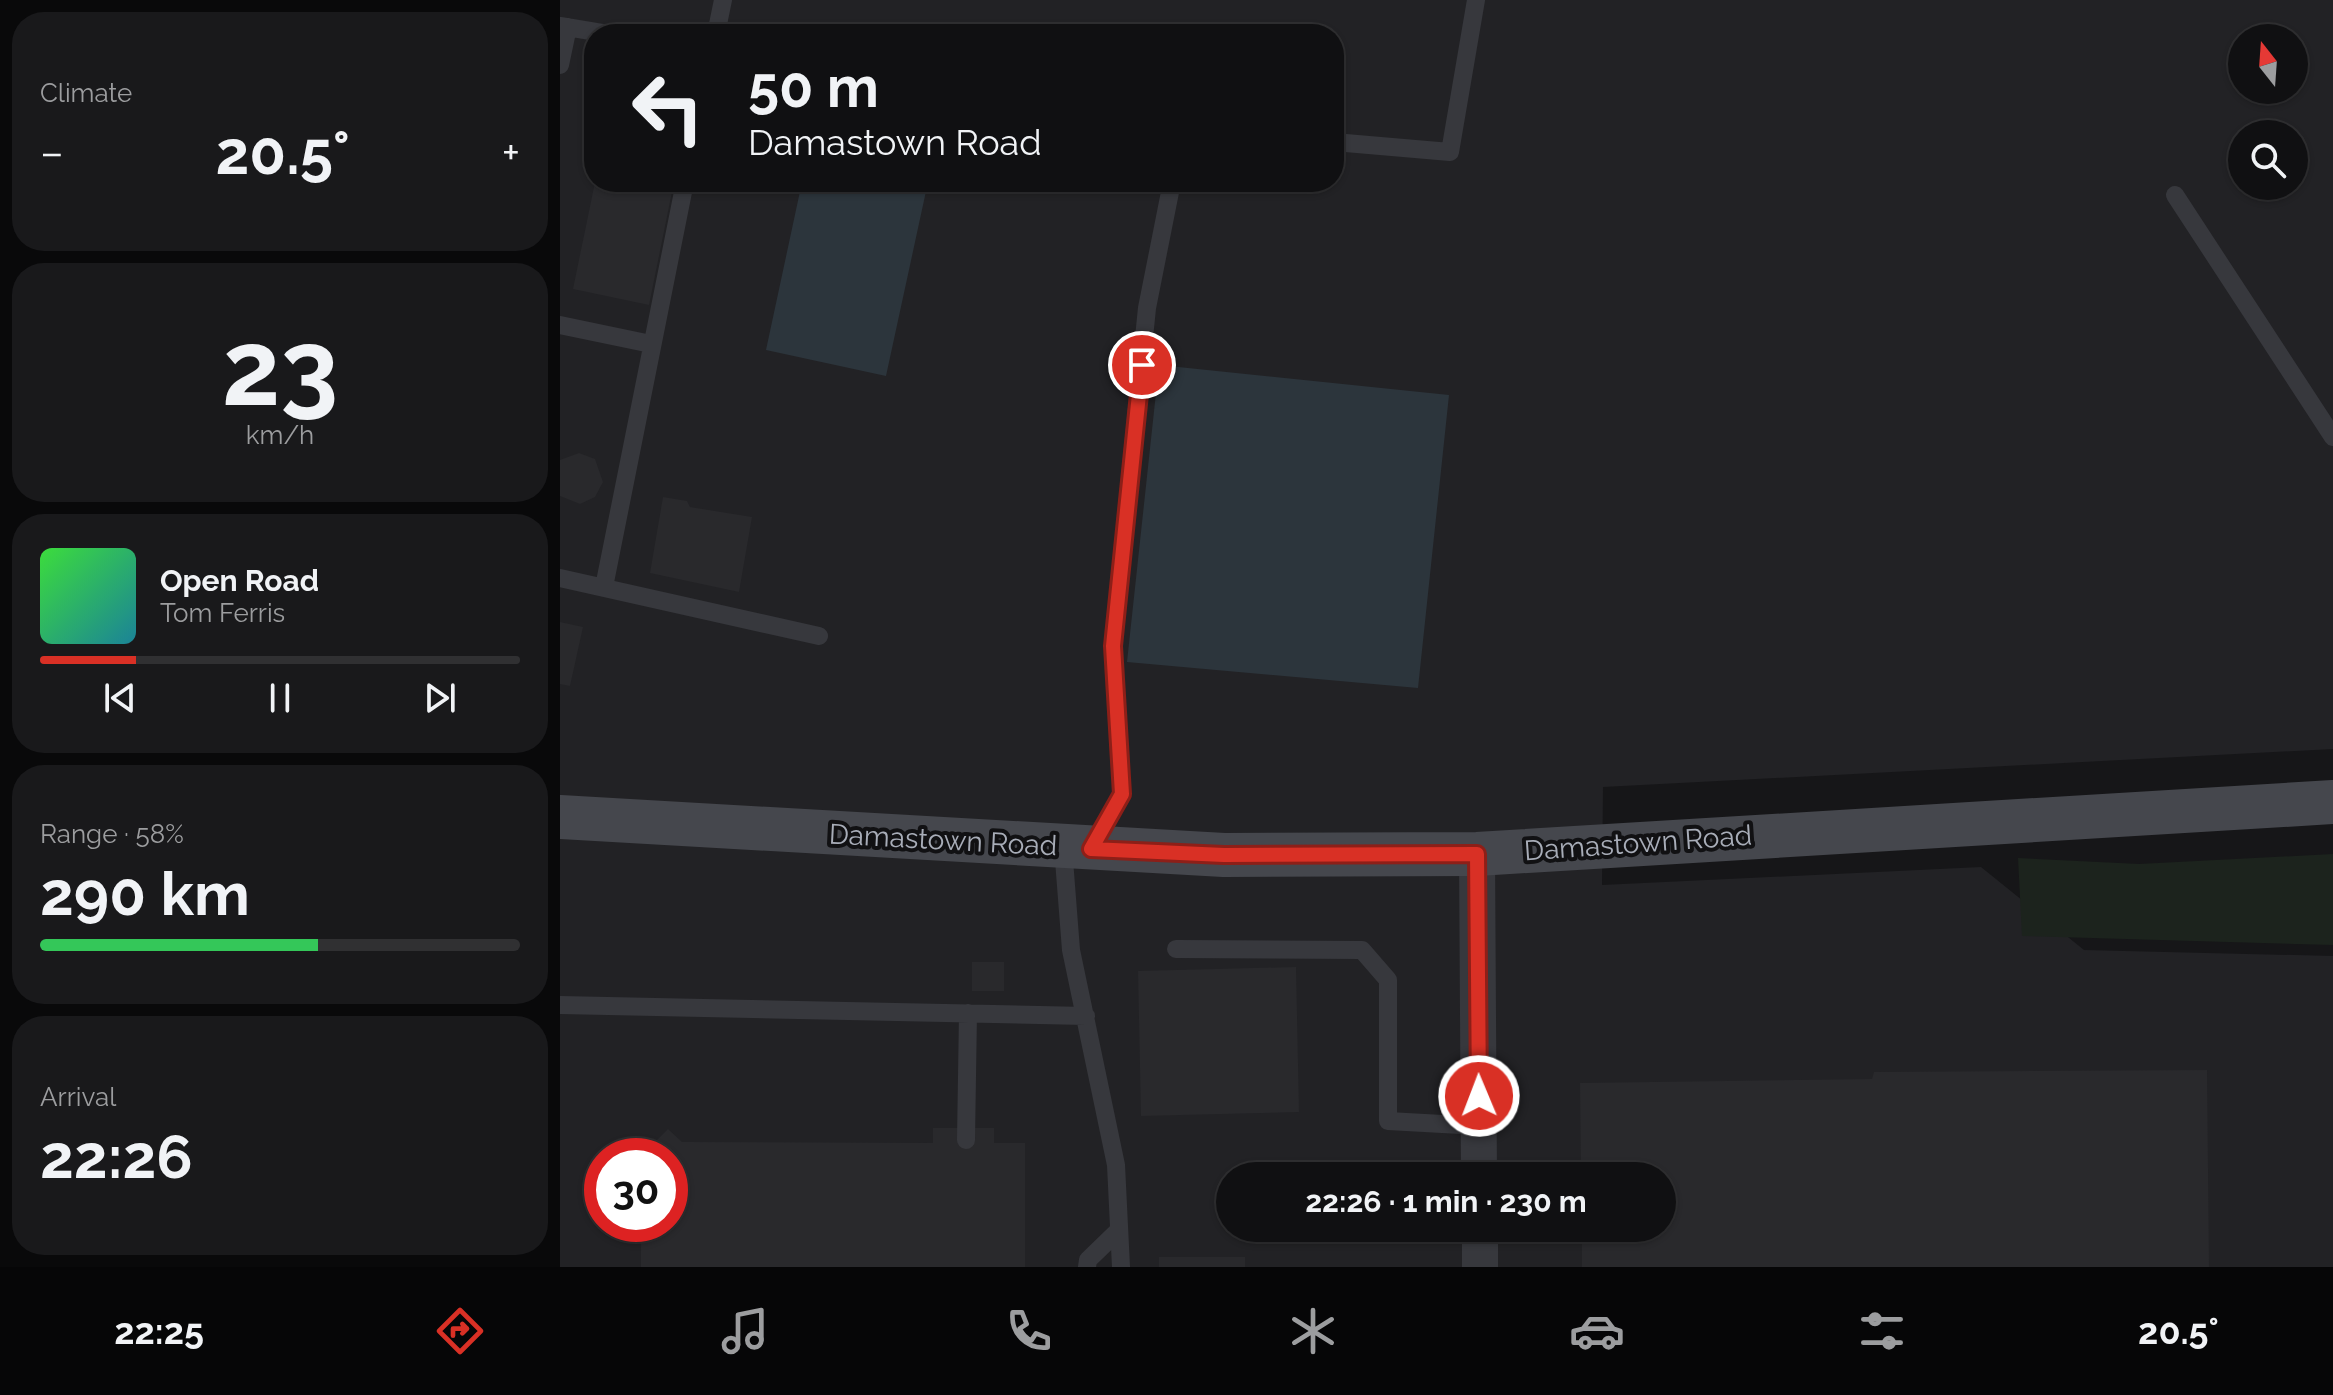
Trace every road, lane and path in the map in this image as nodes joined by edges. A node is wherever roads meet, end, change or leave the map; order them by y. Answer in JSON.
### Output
{"nodes":[{"id":1,"x":723,"y":0,"type":"edge"},
{"id":2,"x":1476,"y":0,"type":"edge"},
{"id":3,"x":718,"y":24,"type":"edge"},
{"id":4,"x":564,"y":26,"type":"edge"},
{"id":5,"x":584,"y":30,"type":"edge"},
{"id":6,"x":560,"y":65,"type":"edge"},
{"id":7,"x":1344,"y":143,"type":"edge"},
{"id":8,"x":683,"y":192,"type":"edge"},
{"id":9,"x":1170,"y":192,"type":"edge"},
{"id":10,"x":2175,"y":195,"type":"dead end"},
{"id":11,"x":560,"y":325,"type":"edge"},
{"id":12,"x":651,"y":344,"type":"junction"},
{"id":13,"x":2333,"y":437,"type":"edge"},
{"id":14,"x":560,"y":578,"type":"edge"},
{"id":15,"x":604,"y":587,"type":"junction"},
{"id":16,"x":819,"y":636,"type":"dead end"},
{"id":17,"x":2333,"y":802,"type":"edge"},
{"id":18,"x":560,"y":817,"type":"edge"},
{"id":19,"x":1077,"y":848,"type":"junction"},
{"id":20,"x":1477,"y":854,"type":"junction"},
{"id":21,"x":1176,"y":949,"type":"dead end"},
{"id":22,"x":560,"y":1005,"type":"edge"},
{"id":23,"x":968,"y":1013,"type":"junction"},
{"id":24,"x":1086,"y":1016,"type":"junction"},
{"id":25,"x":1479,"y":1126,"type":"junction"},
{"id":26,"x":966,"y":1140,"type":"dead end"},
{"id":27,"x":1479,"y":1162,"type":"edge"},
{"id":28,"x":1119,"y":1230,"type":"junction"},
{"id":29,"x":1480,"y":1242,"type":"edge"},
{"id":30,"x":1087,"y":1267,"type":"edge"},
{"id":31,"x":1121,"y":1267,"type":"edge"},
{"id":32,"x":1480,"y":1267,"type":"edge"}],
"edges":[{"from":1,"to":3,"type":"lane"},
{"from":2,"to":7,"type":"lane"},
{"from":4,"to":5,"type":"lane"},
{"from":4,"to":6,"type":"lane"},
{"from":8,"to":12,"type":"lane"},
{"from":9,"to":19,"type":"lane"},
{"from":10,"to":13,"type":"lane"},
{"from":11,"to":12,"type":"lane"},
{"from":12,"to":15,"type":"lane"},
{"from":14,"to":15,"type":"lane"},
{"from":15,"to":16,"type":"lane"},
{"from":17,"to":20,"type":"street","name":"Damastown Road"},
{"from":18,"to":19,"type":"street","name":"Damastown Road"},
{"from":19,"to":20,"type":"street","name":"Damastown Road"},
{"from":19,"to":24,"type":"lane"},
{"from":20,"to":25,"type":"street"},
{"from":21,"to":25,"type":"lane"},
{"from":22,"to":23,"type":"lane"},
{"from":23,"to":24,"type":"lane"},
{"from":23,"to":26,"type":"lane"},
{"from":24,"to":28,"type":"lane"},
{"from":25,"to":27,"type":"street"},
{"from":28,"to":30,"type":"lane"},
{"from":28,"to":31,"type":"lane"},
{"from":29,"to":32,"type":"street"}]}
